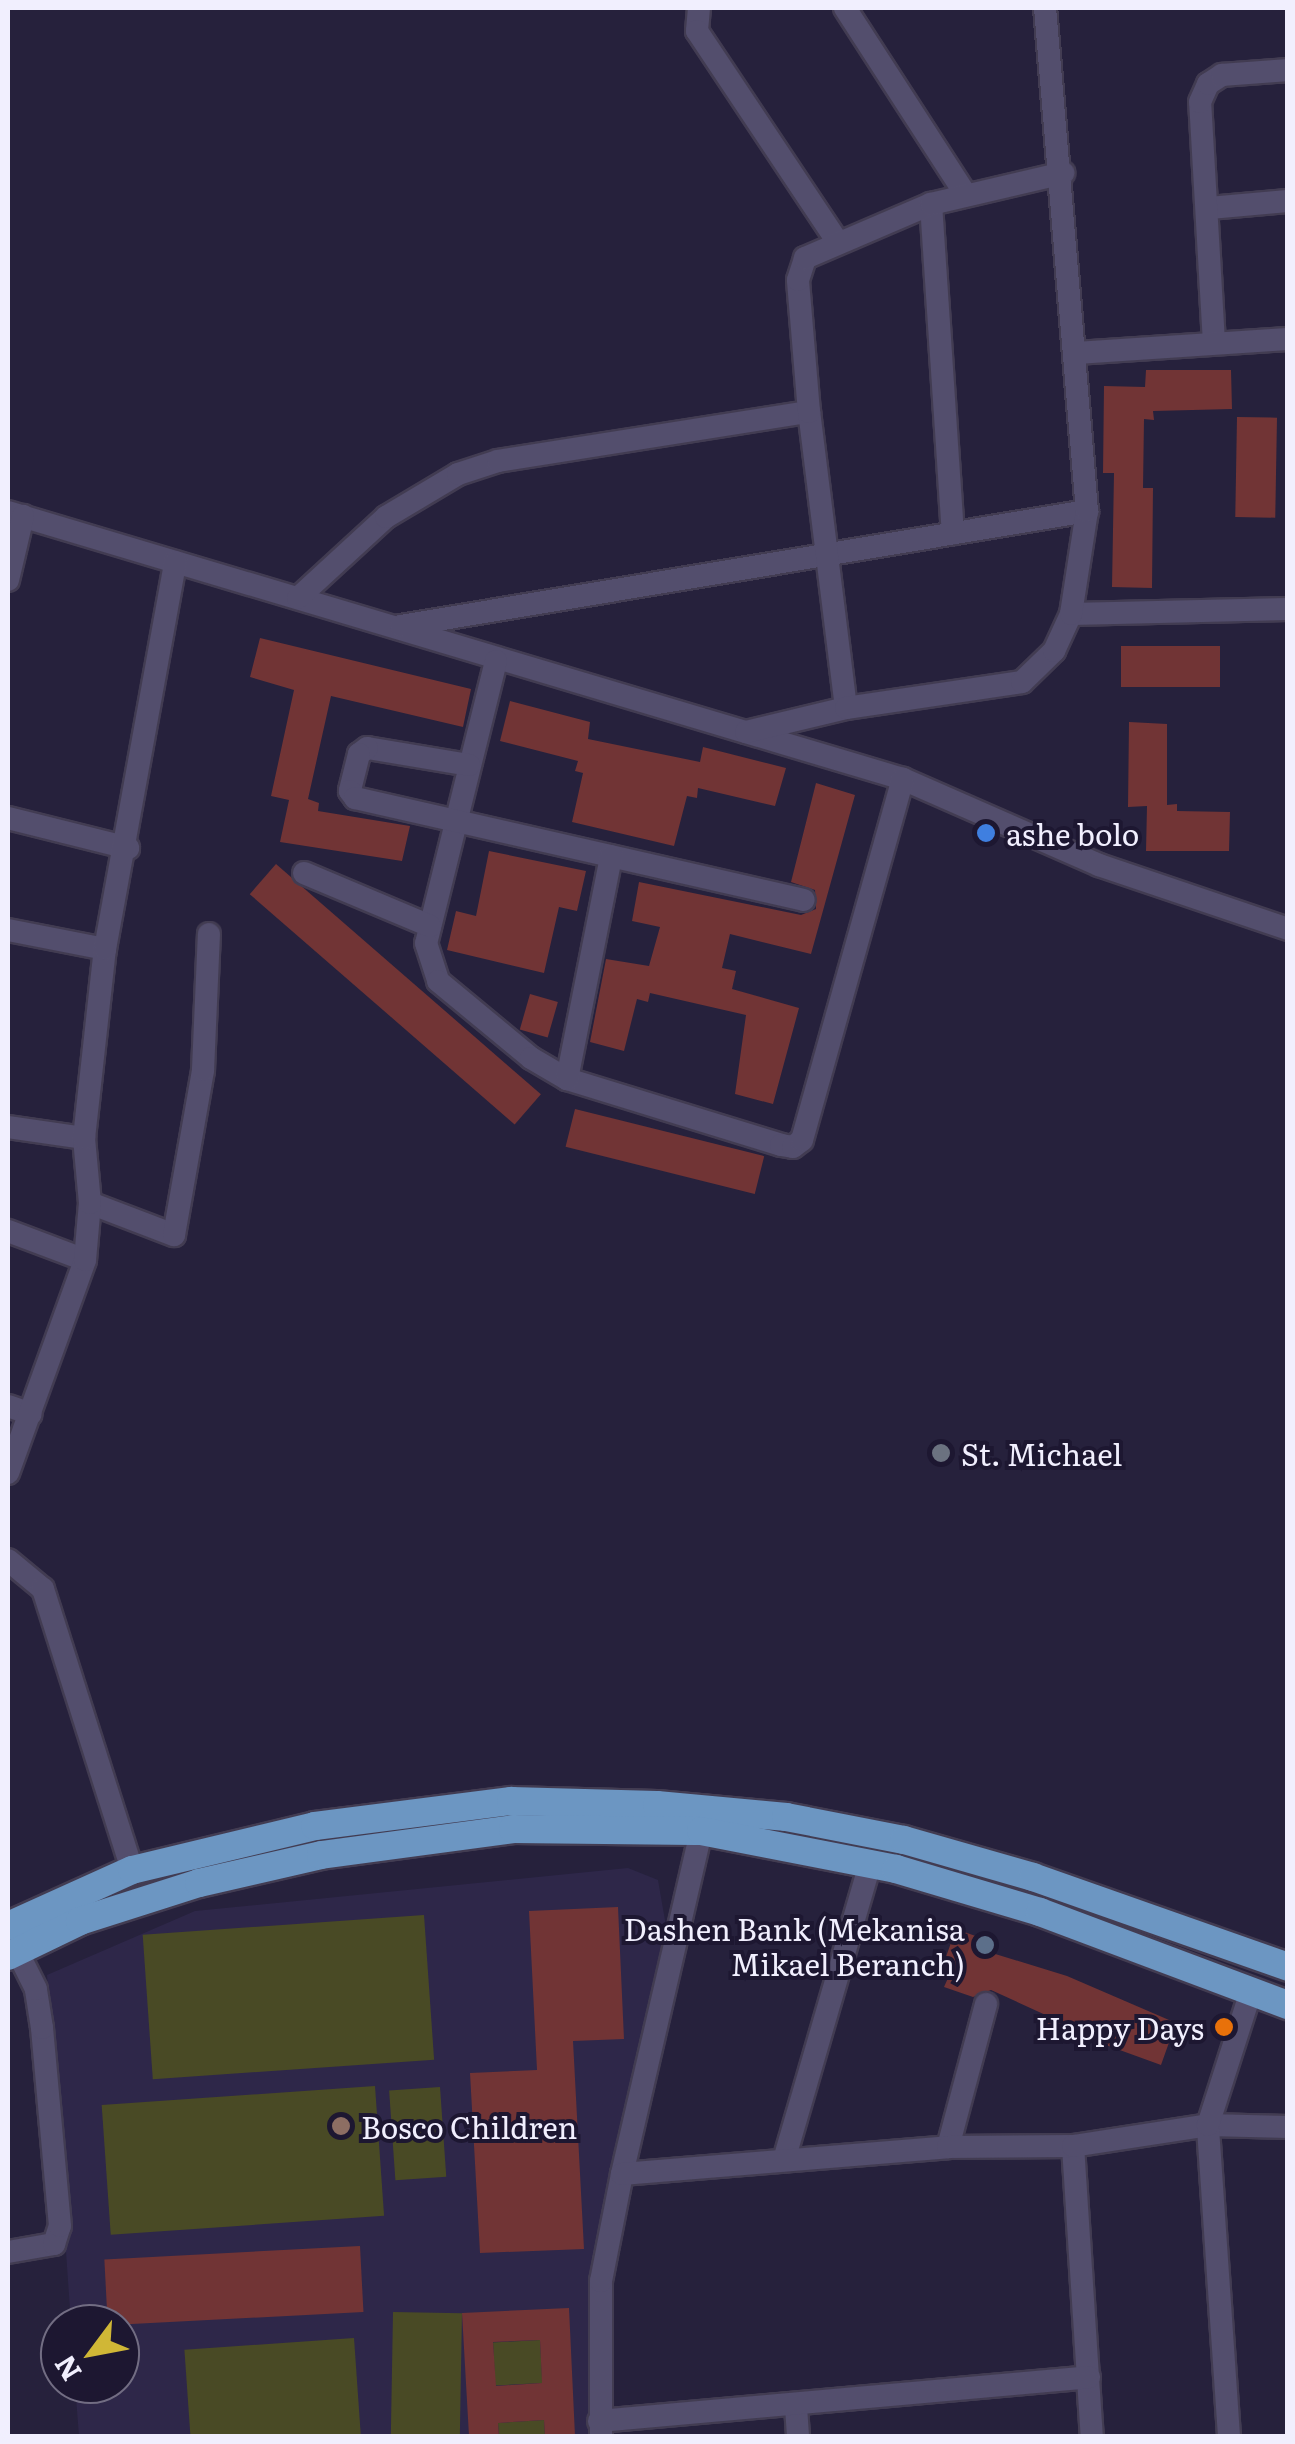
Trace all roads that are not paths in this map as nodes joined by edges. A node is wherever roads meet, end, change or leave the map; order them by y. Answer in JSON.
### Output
{"nodes":[{"id":1,"x":699,"y":8,"type":"edge"},
{"id":2,"x":845,"y":8,"type":"edge"},
{"id":3,"x":1045,"y":8,"type":"edge"},
{"id":4,"x":1288,"y":70,"type":"edge"},
{"id":5,"x":1063,"y":173,"type":"junction"},
{"id":6,"x":966,"y":195,"type":"junction"},
{"id":7,"x":1288,"y":201,"type":"edge"},
{"id":8,"x":930,"y":204,"type":"junction"},
{"id":9,"x":1209,"y":208,"type":"junction"},
{"id":10,"x":837,"y":241,"type":"junction"},
{"id":11,"x":1288,"y":339,"type":"edge"},
{"id":12,"x":1214,"y":343,"type":"junction"},
{"id":13,"x":1076,"y":354,"type":"junction"},
{"id":14,"x":809,"y":412,"type":"junction"},
{"id":15,"x":1087,"y":512,"type":"junction"},
{"id":16,"x":15,"y":514,"type":"edge"},
{"id":17,"x":953,"y":533,"type":"junction"},
{"id":18,"x":829,"y":552,"type":"junction"},
{"id":19,"x":175,"y":562,"type":"junction"},
{"id":20,"x":8,"y":580,"type":"edge"},
{"id":21,"x":298,"y":598,"type":"junction"},
{"id":22,"x":1288,"y":609,"type":"edge"},
{"id":23,"x":1071,"y":614,"type":"junction"},
{"id":24,"x":397,"y":627,"type":"junction"},
{"id":25,"x":496,"y":661,"type":"junction"},
{"id":26,"x":846,"y":708,"type":"junction"},
{"id":27,"x":744,"y":732,"type":"junction"},
{"id":28,"x":469,"y":765,"type":"junction"},
{"id":29,"x":904,"y":778,"type":"junction"},
{"id":30,"x":456,"y":817,"type":"junction"},
{"id":31,"x":8,"y":818,"type":"edge"},
{"id":32,"x":128,"y":848,"type":"junction"},
{"id":33,"x":611,"y":856,"type":"junction"},
{"id":34,"x":304,"y":872,"type":"dead end"},
{"id":35,"x":804,"y":900,"type":"dead end"},
{"id":36,"x":430,"y":926,"type":"junction"},
{"id":37,"x":1288,"y":929,"type":"edge"},
{"id":38,"x":8,"y":930,"type":"edge"},
{"id":39,"x":209,"y":934,"type":"dead end"},
{"id":40,"x":105,"y":950,"type":"junction"},
{"id":41,"x":568,"y":1079,"type":"junction"},
{"id":42,"x":8,"y":1128,"type":"edge"},
{"id":43,"x":84,"y":1138,"type":"junction"},
{"id":44,"x":90,"y":1204,"type":"junction"},
{"id":45,"x":8,"y":1232,"type":"edge"},
{"id":46,"x":85,"y":1260,"type":"junction"},
{"id":47,"x":8,"y":1406,"type":"edge"},
{"id":48,"x":32,"y":1414,"type":"junction"},
{"id":49,"x":8,"y":1474,"type":"edge"},
{"id":50,"x":8,"y":1560,"type":"edge"},
{"id":51,"x":786,"y":1817,"type":"junction"},
{"id":52,"x":701,"y":1832,"type":"junction"},
{"id":53,"x":782,"y":1847,"type":"junction"},
{"id":54,"x":870,"y":1864,"type":"junction"},
{"id":55,"x":132,"y":1870,"type":"junction"},
{"id":56,"x":11,"y":1944,"type":"edge"},
{"id":57,"x":1288,"y":1968,"type":"edge"},
{"id":58,"x":1251,"y":1991,"type":"junction"},
{"id":59,"x":986,"y":2004,"type":"dead end"},
{"id":60,"x":1288,"y":2005,"type":"edge"},
{"id":61,"x":1208,"y":2125,"type":"junction"},
{"id":62,"x":1288,"y":2127,"type":"edge"},
{"id":63,"x":1073,"y":2146,"type":"junction"},
{"id":64,"x":948,"y":2147,"type":"junction"},
{"id":65,"x":784,"y":2160,"type":"junction"},
{"id":66,"x":622,"y":2174,"type":"junction"},
{"id":67,"x":8,"y":2252,"type":"edge"},
{"id":68,"x":1089,"y":2376,"type":"junction"},
{"id":69,"x":796,"y":2407,"type":"junction"},
{"id":70,"x":600,"y":2429,"type":"edge"},
{"id":71,"x":798,"y":2436,"type":"edge"},
{"id":72,"x":1092,"y":2436,"type":"edge"},
{"id":73,"x":1229,"y":2436,"type":"edge"}],
"edges":[{"from":1,"to":10,"type":"street"},
{"from":2,"to":6,"type":"street"},
{"from":3,"to":5,"type":"street"},
{"from":4,"to":9,"type":"street"},
{"from":5,"to":6,"type":"street"},
{"from":5,"to":13,"type":"street"},
{"from":6,"to":8,"type":"street"},
{"from":7,"to":9,"type":"street"},
{"from":8,"to":10,"type":"street"},
{"from":8,"to":17,"type":"street"},
{"from":9,"to":12,"type":"street"},
{"from":10,"to":14,"type":"street"},
{"from":11,"to":12,"type":"street"},
{"from":12,"to":13,"type":"street"},
{"from":13,"to":15,"type":"street"},
{"from":14,"to":18,"type":"street"},
{"from":14,"to":21,"type":"street"},
{"from":15,"to":17,"type":"street"},
{"from":15,"to":23,"type":"street"},
{"from":16,"to":19,"type":"street"},
{"from":16,"to":20,"type":"street"},
{"from":17,"to":18,"type":"street"},
{"from":18,"to":24,"type":"street"},
{"from":18,"to":26,"type":"street"},
{"from":19,"to":21,"type":"street"},
{"from":19,"to":32,"type":"street"},
{"from":21,"to":24,"type":"street"},
{"from":22,"to":23,"type":"street"},
{"from":23,"to":26,"type":"street"},
{"from":24,"to":25,"type":"street"},
{"from":25,"to":27,"type":"street"},
{"from":25,"to":28,"type":"street"},
{"from":26,"to":27,"type":"street"},
{"from":27,"to":29,"type":"street"},
{"from":28,"to":30,"type":"street"},
{"from":28,"to":30,"type":"street"},
{"from":29,"to":37,"type":"street"},
{"from":29,"to":41,"type":"street"},
{"from":30,"to":33,"type":"street"},
{"from":30,"to":36,"type":"street"},
{"from":31,"to":32,"type":"street"},
{"from":32,"to":40,"type":"street"},
{"from":33,"to":35,"type":"street"},
{"from":33,"to":41,"type":"street"},
{"from":34,"to":36,"type":"street"},
{"from":36,"to":41,"type":"street"},
{"from":38,"to":40,"type":"street"},
{"from":39,"to":44,"type":"street"},
{"from":40,"to":43,"type":"street"},
{"from":42,"to":43,"type":"street"},
{"from":43,"to":44,"type":"street"},
{"from":44,"to":46,"type":"street"},
{"from":45,"to":46,"type":"street"},
{"from":46,"to":48,"type":"street"},
{"from":47,"to":48,"type":"street"},
{"from":48,"to":49,"type":"street"},
{"from":50,"to":55,"type":"street"},
{"from":51,"to":53,"type":"main road"},
{"from":51,"to":55,"type":"main road"},
{"from":51,"to":57,"type":"main road"},
{"from":52,"to":53,"type":"main road"},
{"from":52,"to":56,"type":"main road"},
{"from":52,"to":66,"type":"street"},
{"from":53,"to":54,"type":"main road"},
{"from":54,"to":58,"type":"main road"},
{"from":54,"to":65,"type":"street"},
{"from":55,"to":56,"type":"main road"},
{"from":56,"to":67,"type":"street"},
{"from":58,"to":60,"type":"main road"},
{"from":58,"to":61,"type":"street"},
{"from":59,"to":64,"type":"street"},
{"from":61,"to":62,"type":"street"},
{"from":61,"to":63,"type":"street"},
{"from":61,"to":73,"type":"street"},
{"from":63,"to":64,"type":"street"},
{"from":63,"to":68,"type":"street"},
{"from":64,"to":65,"type":"street"},
{"from":65,"to":66,"type":"street"},
{"from":66,"to":70,"type":"street"},
{"from":68,"to":69,"type":"street"},
{"from":68,"to":72,"type":"street"},
{"from":69,"to":70,"type":"street"},
{"from":69,"to":71,"type":"street"}]}
